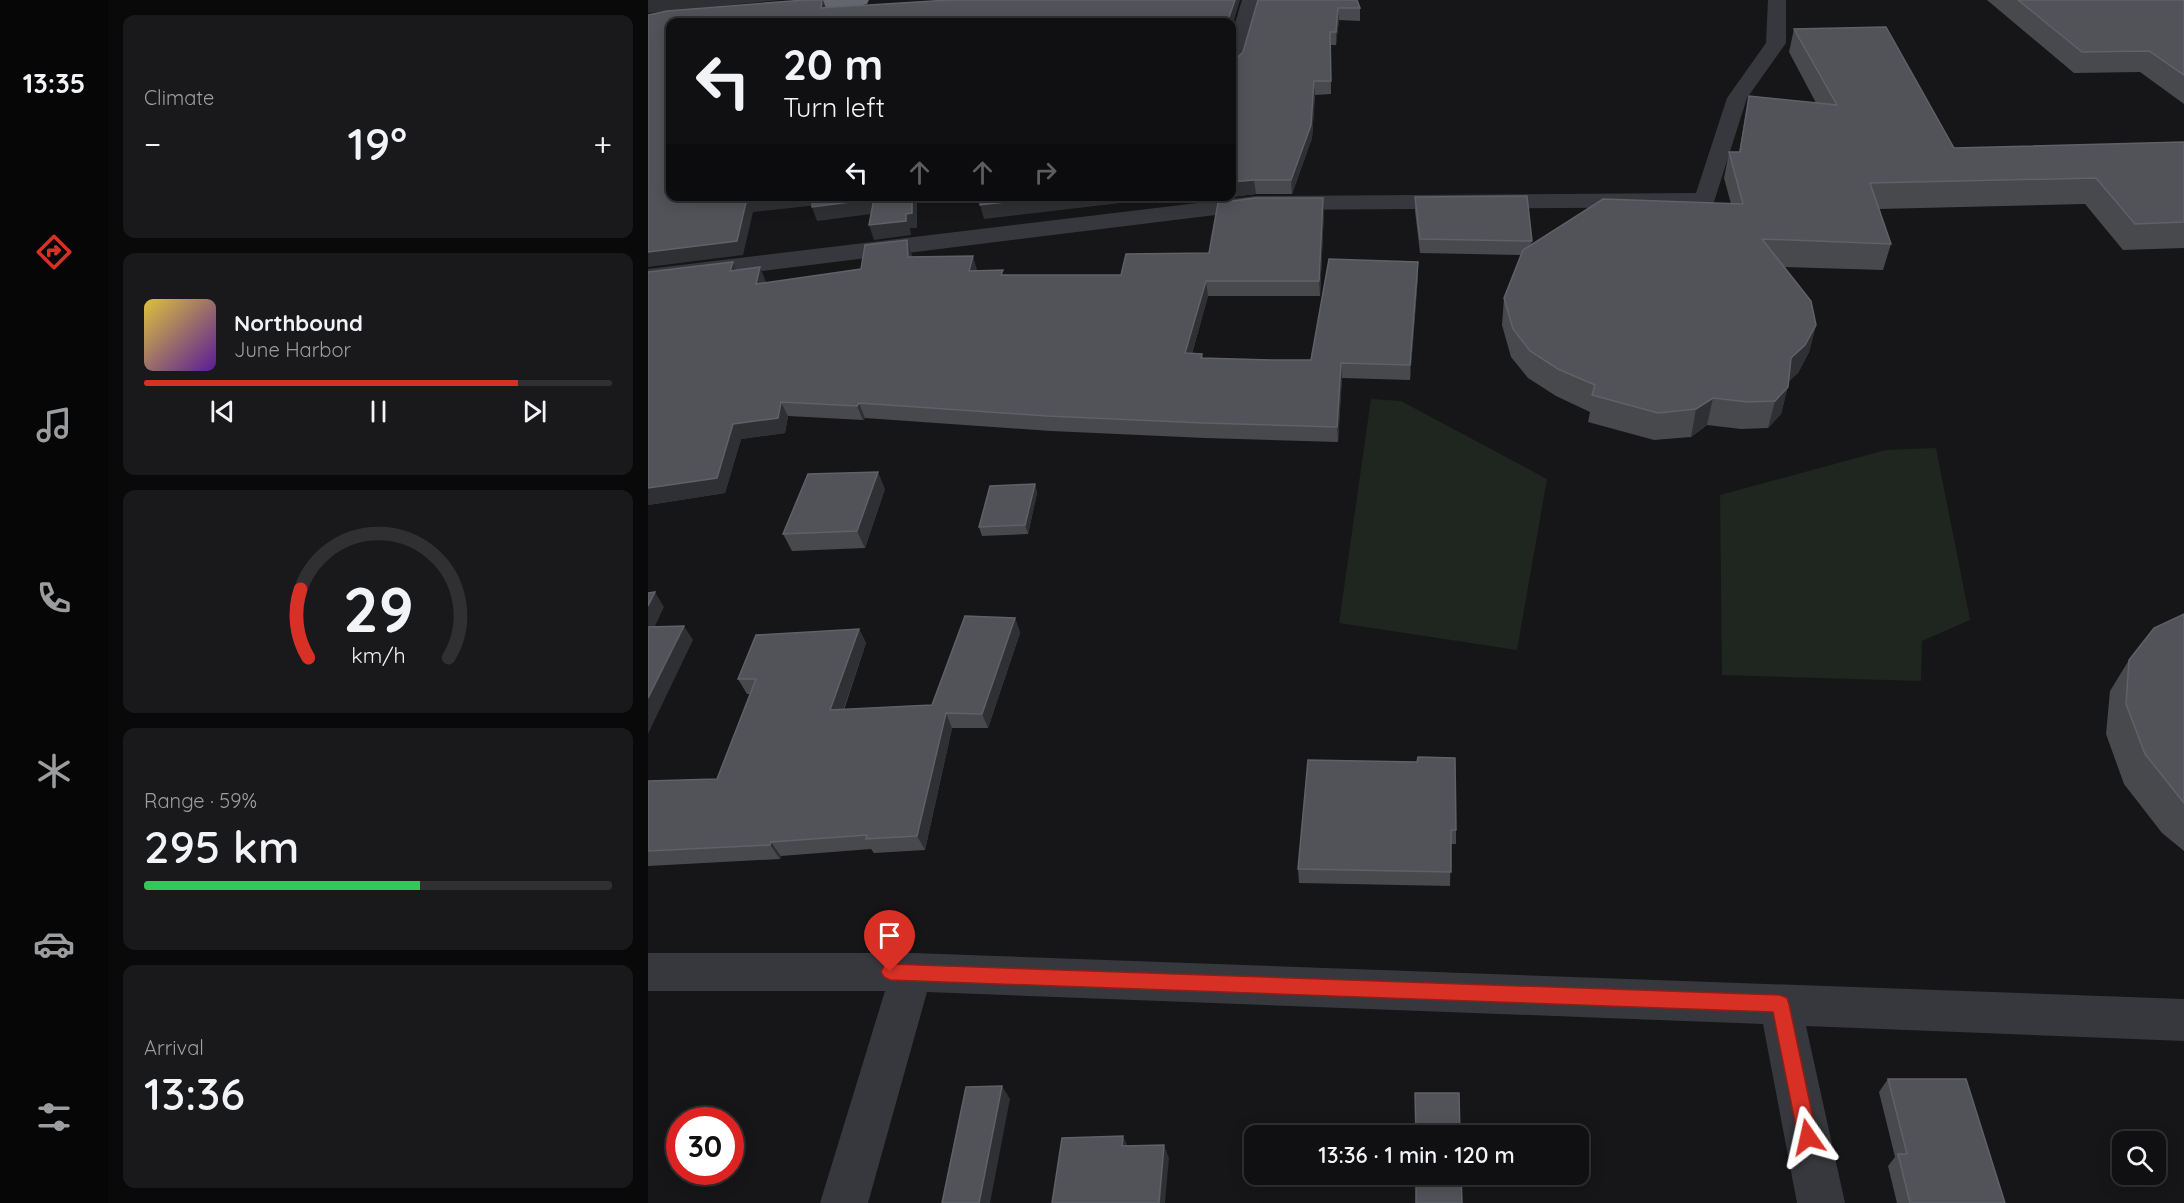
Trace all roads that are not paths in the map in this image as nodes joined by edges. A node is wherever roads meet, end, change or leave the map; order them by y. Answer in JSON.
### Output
{"nodes":[{"id":1,"x":860,"y":0,"type":"edge"},
{"id":2,"x":1251,"y":0,"type":"edge"},
{"id":3,"x":1777,"y":0,"type":"edge"},
{"id":4,"x":766,"y":9,"type":"edge"},
{"id":5,"x":1236,"y":51,"type":"edge"},
{"id":6,"x":648,"y":277,"type":"edge"},
{"id":7,"x":648,"y":972,"type":"edge"},
{"id":8,"x":912,"y":972,"type":"junction"},
{"id":9,"x":1780,"y":1004,"type":"junction"},
{"id":10,"x":2184,"y":1020,"type":"edge"},
{"id":11,"x":844,"y":1203,"type":"edge"},
{"id":12,"x":1821,"y":1203,"type":"edge"}],
"edges":[{"from":1,"to":4,"type":"highway"},
{"from":2,"to":5,"type":"street"},
{"from":3,"to":6,"type":"street"},
{"from":7,"to":8,"type":"street"},
{"from":8,"to":9,"type":"street"},
{"from":8,"to":11,"type":"street"},
{"from":9,"to":10,"type":"street"},
{"from":9,"to":12,"type":"street"}]}
